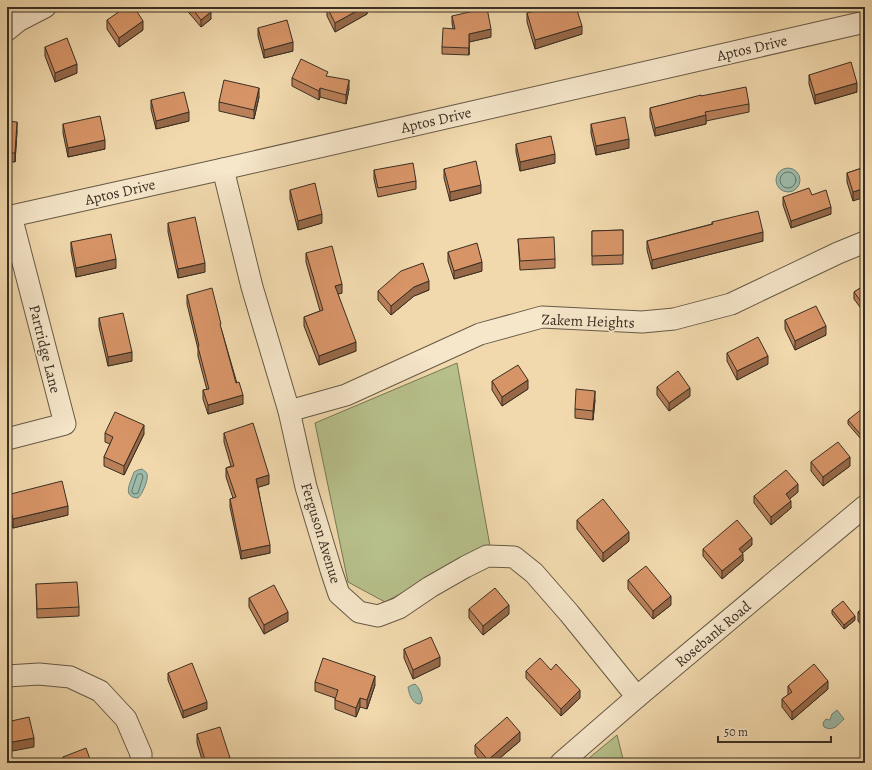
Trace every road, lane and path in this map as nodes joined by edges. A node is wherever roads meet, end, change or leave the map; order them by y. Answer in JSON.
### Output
{"nodes":[{"id":1,"x":45,"y":7,"type":"edge"},
{"id":2,"x":865,"y":22,"type":"edge"},
{"id":3,"x":7,"y":30,"type":"edge"},
{"id":4,"x":223,"y":169,"type":"junction"},
{"id":5,"x":9,"y":216,"type":"edge"},
{"id":6,"x":865,"y":242,"type":"edge"},
{"id":7,"x":289,"y":411,"type":"junction"},
{"id":8,"x":7,"y":439,"type":"edge"},
{"id":9,"x":865,"y":506,"type":"edge"},
{"id":10,"x":7,"y":676,"type":"edge"},
{"id":11,"x":637,"y":698,"type":"junction"},
{"id":12,"x":141,"y":763,"type":"edge"},
{"id":13,"x":561,"y":763,"type":"edge"}],
"edges":[{"from":1,"to":3,"type":"street"},
{"from":2,"to":4,"type":"street","name":"Aptos Drive"},
{"from":4,"to":5,"type":"street","name":"Aptos Drive"},
{"from":4,"to":7,"type":"street","name":"Ferguson Avenue"},
{"from":5,"to":8,"type":"street","name":"Partridge Lane"},
{"from":6,"to":7,"type":"street","name":"Zakem Heights"},
{"from":7,"to":11,"type":"street","name":"Ferguson Avenue"},
{"from":9,"to":11,"type":"street","name":"Rosebank Road"},
{"from":10,"to":12,"type":"street"},
{"from":11,"to":13,"type":"street","name":"Rosebank Road"}]}
